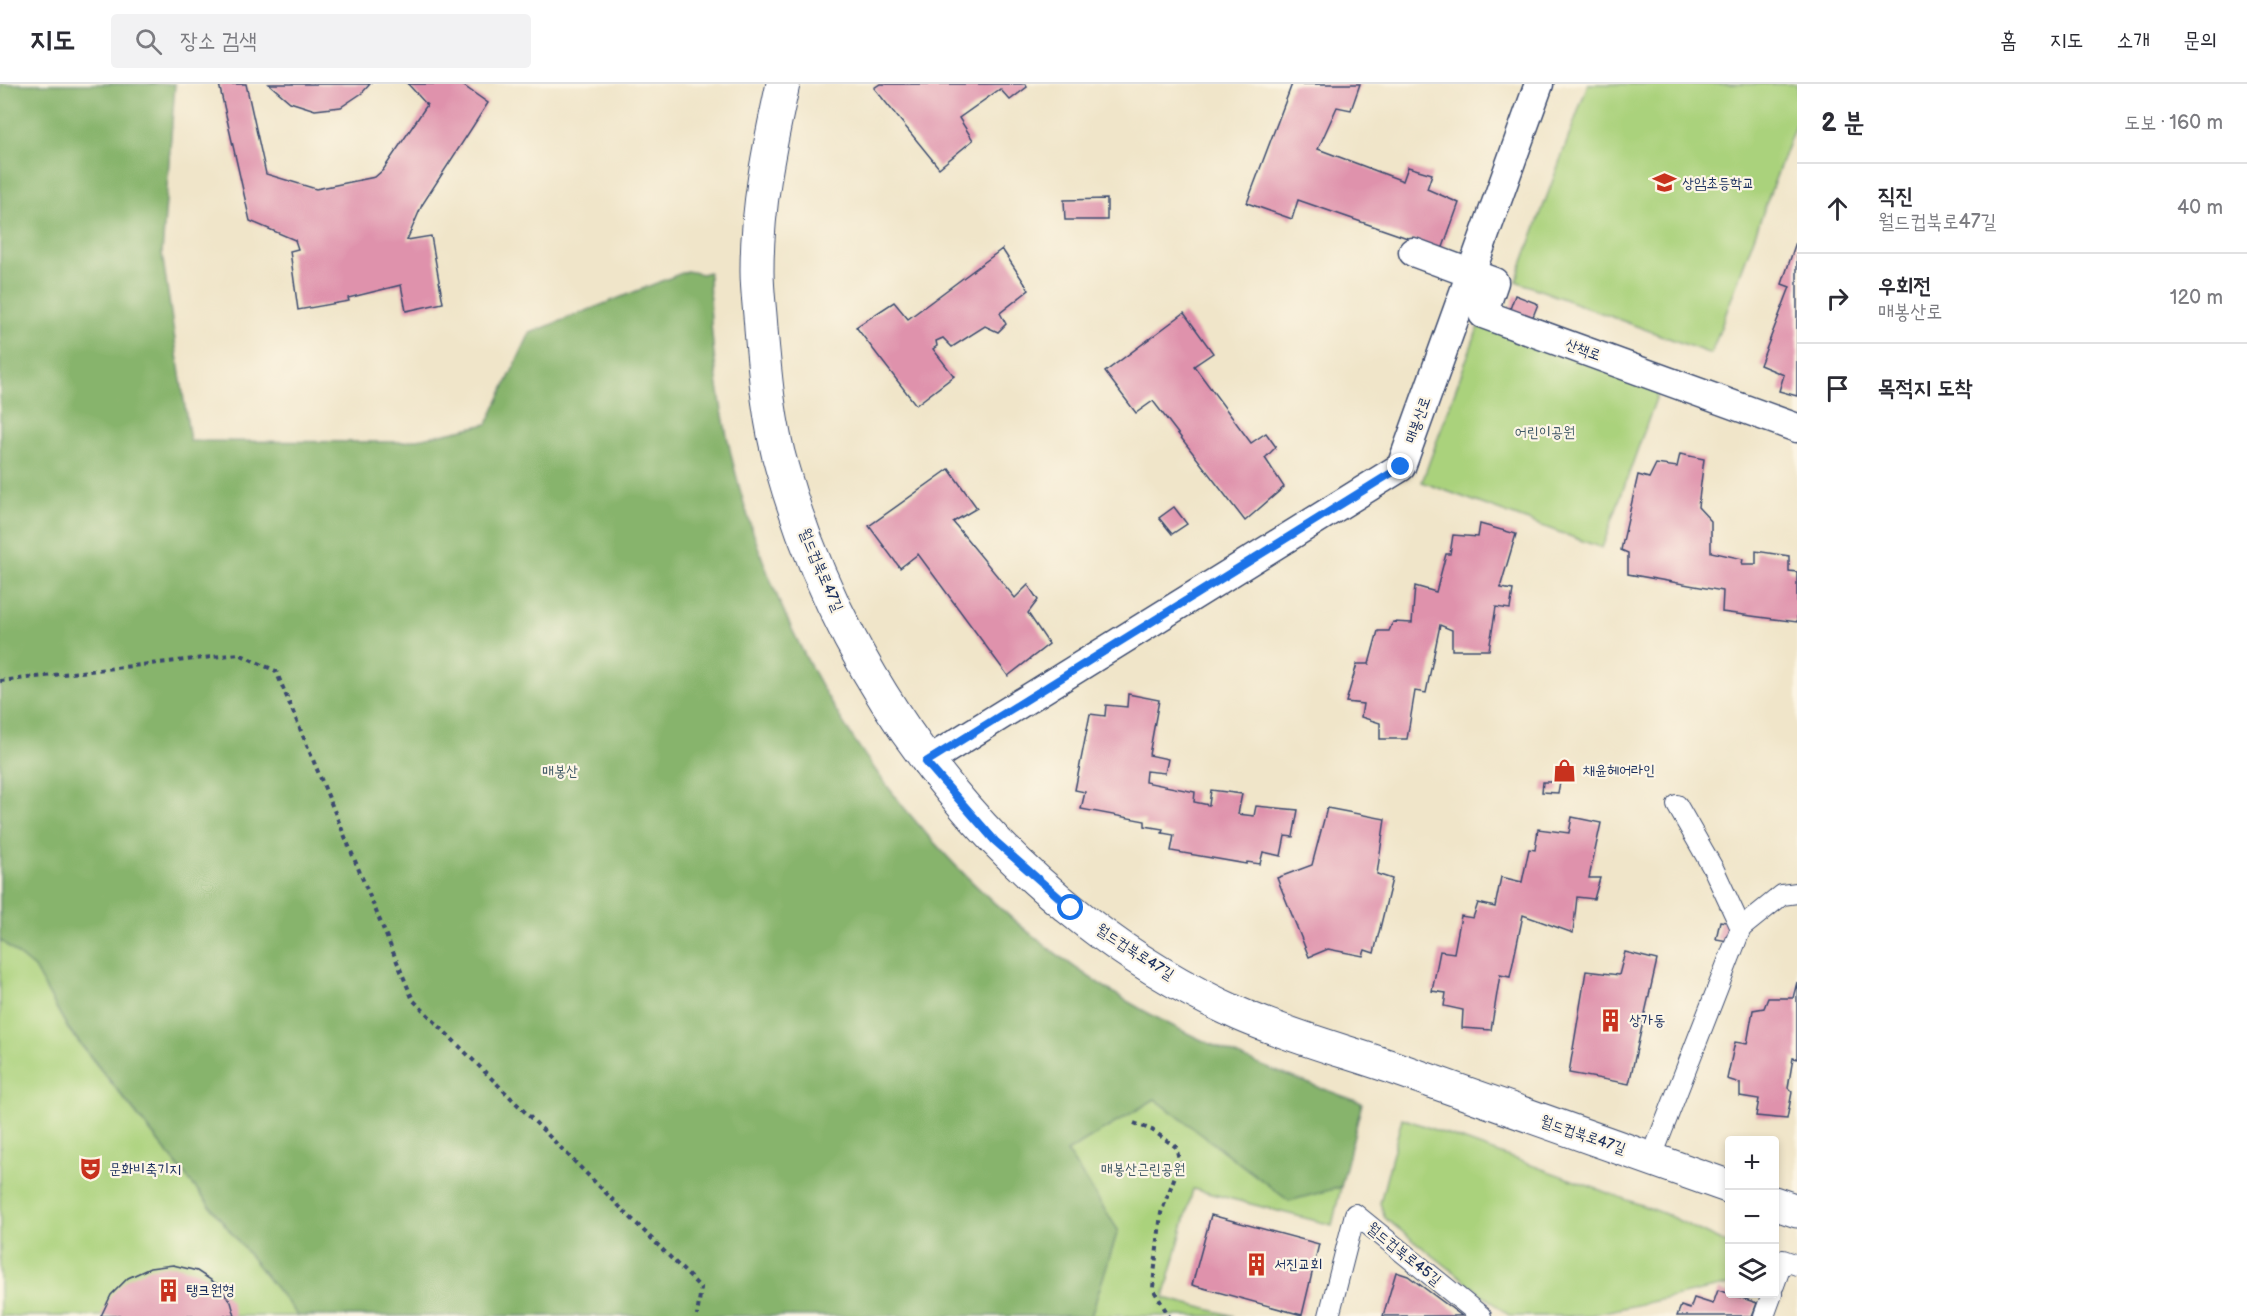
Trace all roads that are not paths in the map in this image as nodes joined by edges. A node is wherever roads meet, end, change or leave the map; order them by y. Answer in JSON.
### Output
{"nodes":[{"id":1,"x":783,"y":84,"type":"edge"},
{"id":2,"x":1539,"y":84,"type":"edge"},
{"id":3,"x":1413,"y":252,"type":"dead end"},
{"id":4,"x":1797,"y":428,"type":"edge"},
{"id":5,"x":926,"y":762,"type":"junction"},
{"id":6,"x":1677,"y":805,"type":"dead end"},
{"id":7,"x":1797,"y":893,"type":"edge"},
{"id":8,"x":1741,"y":928,"type":"junction"},
{"id":9,"x":1651,"y":1159,"type":"junction"},
{"id":10,"x":1725,"y":1185,"type":"edge"},
{"id":11,"x":1779,"y":1205,"type":"edge"},
{"id":12,"x":1797,"y":1211,"type":"edge"},
{"id":13,"x":1797,"y":1265,"type":"edge"},
{"id":14,"x":1779,"y":1271,"type":"edge"},
{"id":15,"x":1770,"y":1298,"type":"edge"},
{"id":16,"x":1329,"y":1316,"type":"edge"},
{"id":17,"x":1481,"y":1316,"type":"edge"},
{"id":18,"x":1764,"y":1316,"type":"edge"}],
"edges":[{"from":1,"to":5,"type":"street","name":"월드컵북로47길"},
{"from":2,"to":5,"type":"street","name":"매봉산로"},
{"from":3,"to":4,"type":"street","name":"산책로"},
{"from":5,"to":9,"type":"street","name":"월드컵북로47길"},
{"from":6,"to":8,"type":"lane"},
{"from":7,"to":8,"type":"lane"},
{"from":8,"to":9,"type":"lane"},
{"from":9,"to":10,"type":"street","name":"월드컵북로47길"},
{"from":11,"to":12,"type":"street"},
{"from":13,"to":14,"type":"lane"},
{"from":15,"to":18,"type":"lane"},
{"from":16,"to":17,"type":"lane","name":"월드컵북로45길"}]}
